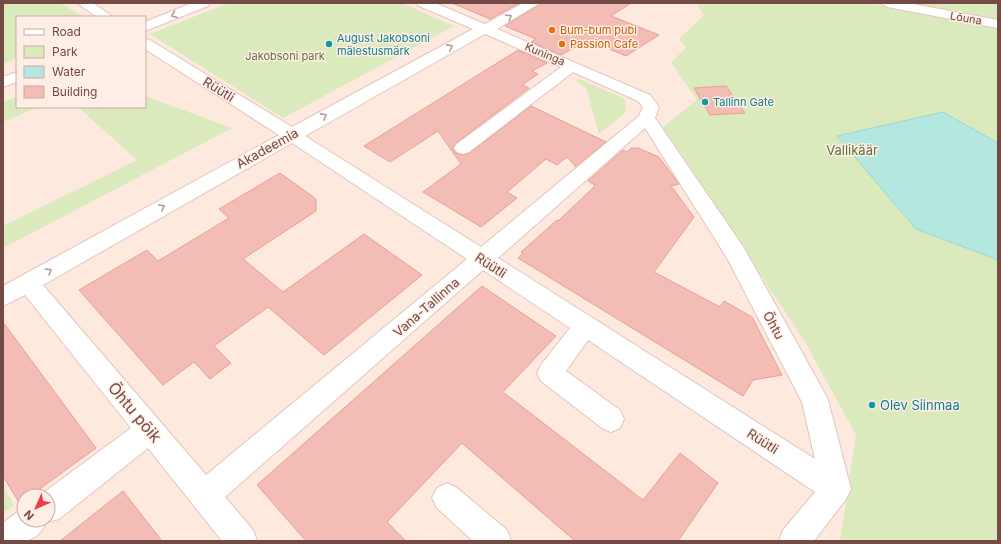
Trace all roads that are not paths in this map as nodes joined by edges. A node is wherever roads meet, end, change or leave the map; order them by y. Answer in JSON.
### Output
{"nodes":[{"id":1,"x":84,"y":3,"type":"edge"},
{"id":2,"x":203,"y":3,"type":"edge"},
{"id":3,"x":424,"y":3,"type":"edge"},
{"id":4,"x":533,"y":3,"type":"edge"},
{"id":5,"x":887,"y":3,"type":"edge"},
{"id":6,"x":104,"y":16,"type":"edge"},
{"id":7,"x":998,"y":24,"type":"edge"},
{"id":8,"x":146,"y":27,"type":"edge"},
{"id":9,"x":485,"y":28,"type":"junction"},
{"id":10,"x":146,"y":44,"type":"edge"},
{"id":11,"x":572,"y":66,"type":"junction"},
{"id":12,"x":16,"y":77,"type":"edge"},
{"id":13,"x":3,"y":82,"type":"edge"},
{"id":14,"x":647,"y":118,"type":"junction"},
{"id":15,"x":290,"y":135,"type":"junction"},
{"id":16,"x":463,"y":148,"type":"dead end"},
{"id":17,"x":482,"y":259,"type":"junction"},
{"id":18,"x":28,"y":283,"type":"junction"},
{"id":19,"x":3,"y":297,"type":"edge"},
{"id":20,"x":585,"y":326,"type":"junction"},
{"id":21,"x":611,"y":419,"type":"dead end"},
{"id":22,"x":150,"y":430,"type":"junction"},
{"id":23,"x":836,"y":488,"type":"junction"},
{"id":24,"x":204,"y":496,"type":"junction"},
{"id":25,"x":447,"y":498,"type":"dead end"},
{"id":26,"x":56,"y":502,"type":"edge"},
{"id":27,"x":22,"y":528,"type":"edge"},
{"id":28,"x":5,"y":541,"type":"edge"},
{"id":29,"x":242,"y":541,"type":"edge"},
{"id":30,"x":496,"y":541,"type":"edge"},
{"id":31,"x":794,"y":541,"type":"edge"}],
"edges":[{"from":1,"to":6,"type":"street"},
{"from":2,"to":8,"type":"street","one_way":true},
{"from":3,"to":9,"type":"street","name":"Kuninga"},
{"from":9,"to":4,"type":"street","name":"Akadeemia","one_way":true},
{"from":5,"to":7,"type":"street","name":"Lõuna"},
{"from":9,"to":11,"type":"street","name":"Kuninga"},
{"from":15,"to":9,"type":"street","name":"Akadeemia","one_way":true},
{"from":10,"to":15,"type":"street","name":"Rüütli"},
{"from":11,"to":14,"type":"street","name":"Kuninga"},
{"from":11,"to":16,"type":"street"},
{"from":12,"to":13,"type":"street"},
{"from":14,"to":17,"type":"street","name":"Vana-Tallinna"},
{"from":14,"to":23,"type":"street","name":"Õhtu"},
{"from":15,"to":17,"type":"street","name":"Rüütli"},
{"from":18,"to":15,"type":"street","name":"Akadeemia","one_way":true},
{"from":17,"to":20,"type":"street","name":"Rüütli"},
{"from":17,"to":24,"type":"street","name":"Vana-Tallinna"},
{"from":18,"to":19,"type":"street","name":"Akadeemia"},
{"from":18,"to":22,"type":"street","name":"Õhtu põik"},
{"from":20,"to":21,"type":"street"},
{"from":20,"to":23,"type":"street","name":"Rüütli"},
{"from":22,"to":24,"type":"street","name":"Õhtu põik"},
{"from":22,"to":26,"type":"street"},
{"from":23,"to":31,"type":"street"},
{"from":24,"to":29,"type":"street","name":"Õhtu põik"},
{"from":25,"to":30,"type":"street"},
{"from":27,"to":28,"type":"street"}]}
